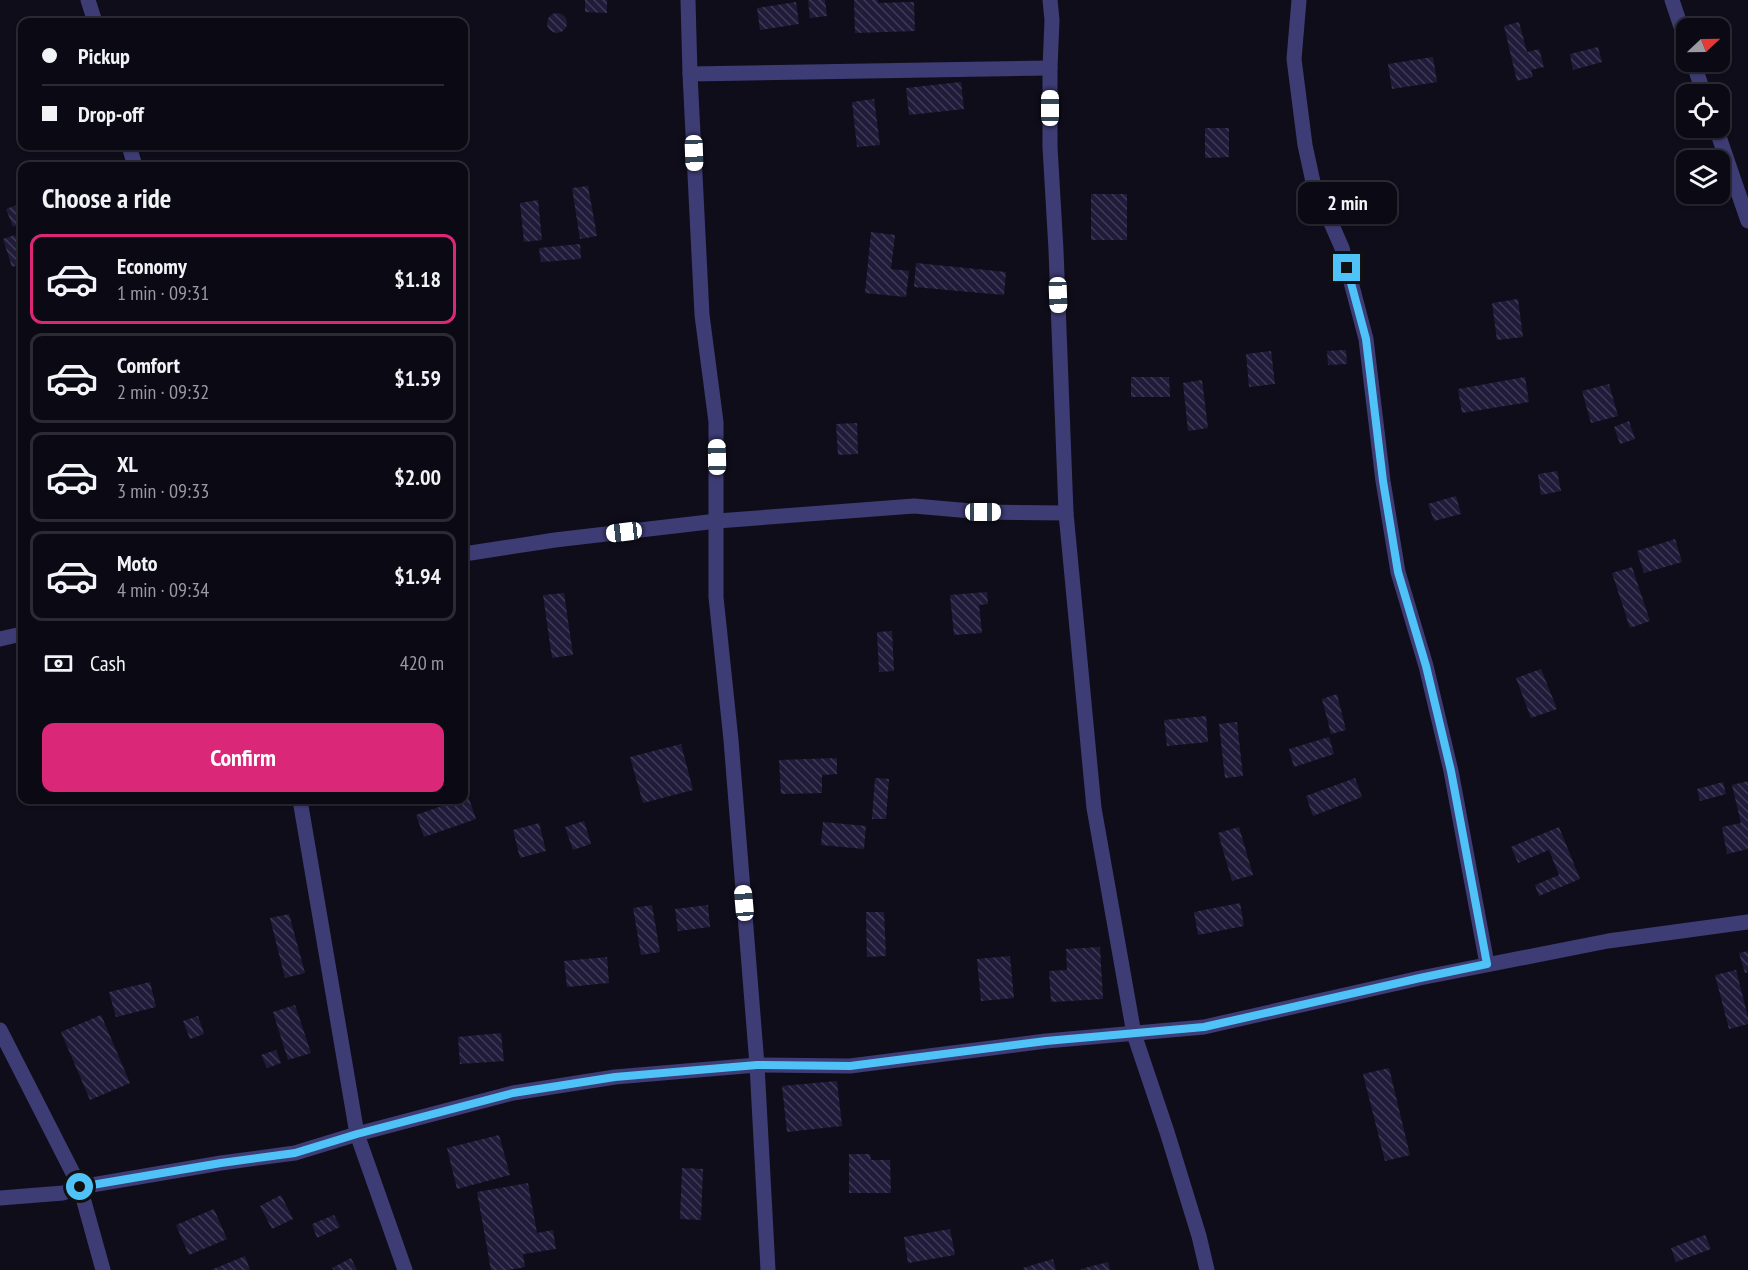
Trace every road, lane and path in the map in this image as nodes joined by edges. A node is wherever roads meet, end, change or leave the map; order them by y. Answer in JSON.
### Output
{"nodes":[{"id":1,"x":88,"y":0,"type":"edge"},
{"id":2,"x":688,"y":0,"type":"edge"},
{"id":3,"x":1050,"y":0,"type":"edge"},
{"id":4,"x":1299,"y":0,"type":"edge"},
{"id":5,"x":1672,"y":0,"type":"edge"},
{"id":6,"x":93,"y":18,"type":"edge"},
{"id":7,"x":1678,"y":18,"type":"edge"},
{"id":8,"x":1050,"y":68,"type":"junction"},
{"id":9,"x":690,"y":74,"type":"junction"},
{"id":10,"x":1719,"y":138,"type":"edge"},
{"id":11,"x":1748,"y":221,"type":"edge"},
{"id":12,"x":1066,"y":513,"type":"junction"},
{"id":13,"x":717,"y":521,"type":"junction"},
{"id":14,"x":468,"y":553,"type":"edge"},
{"id":15,"x":18,"y":635,"type":"edge"},
{"id":16,"x":0,"y":639,"type":"edge"},
{"id":17,"x":301,"y":804,"type":"edge"},
{"id":18,"x":1748,"y":922,"type":"edge"},
{"id":19,"x":1487,"y":964,"type":"junction"},
{"id":20,"x":0,"y":1030,"type":"edge"},
{"id":21,"x":1134,"y":1034,"type":"junction"},
{"id":22,"x":757,"y":1065,"type":"junction"},
{"id":23,"x":357,"y":1134,"type":"junction"},
{"id":24,"x":80,"y":1187,"type":"junction"},
{"id":25,"x":0,"y":1198,"type":"edge"},
{"id":26,"x":103,"y":1270,"type":"edge"},
{"id":27,"x":405,"y":1270,"type":"edge"},
{"id":28,"x":768,"y":1270,"type":"edge"},
{"id":29,"x":1207,"y":1270,"type":"edge"}],
"edges":[{"from":1,"to":6,"type":"street"},
{"from":2,"to":9,"type":"street"},
{"from":3,"to":8,"type":"street"},
{"from":4,"to":19,"type":"street"},
{"from":5,"to":7,"type":"street"},
{"from":8,"to":9,"type":"street"},
{"from":8,"to":12,"type":"street"},
{"from":9,"to":13,"type":"street"},
{"from":10,"to":11,"type":"street"},
{"from":12,"to":13,"type":"street"},
{"from":12,"to":21,"type":"street"},
{"from":13,"to":14,"type":"street"},
{"from":13,"to":22,"type":"street"},
{"from":15,"to":16,"type":"street"},
{"from":17,"to":23,"type":"street"},
{"from":18,"to":19,"type":"street"},
{"from":19,"to":21,"type":"street"},
{"from":20,"to":24,"type":"street"},
{"from":21,"to":22,"type":"street"},
{"from":21,"to":29,"type":"street"},
{"from":22,"to":23,"type":"street"},
{"from":22,"to":28,"type":"street"},
{"from":23,"to":24,"type":"street"},
{"from":23,"to":27,"type":"street"},
{"from":24,"to":25,"type":"street"},
{"from":24,"to":26,"type":"street"}]}
